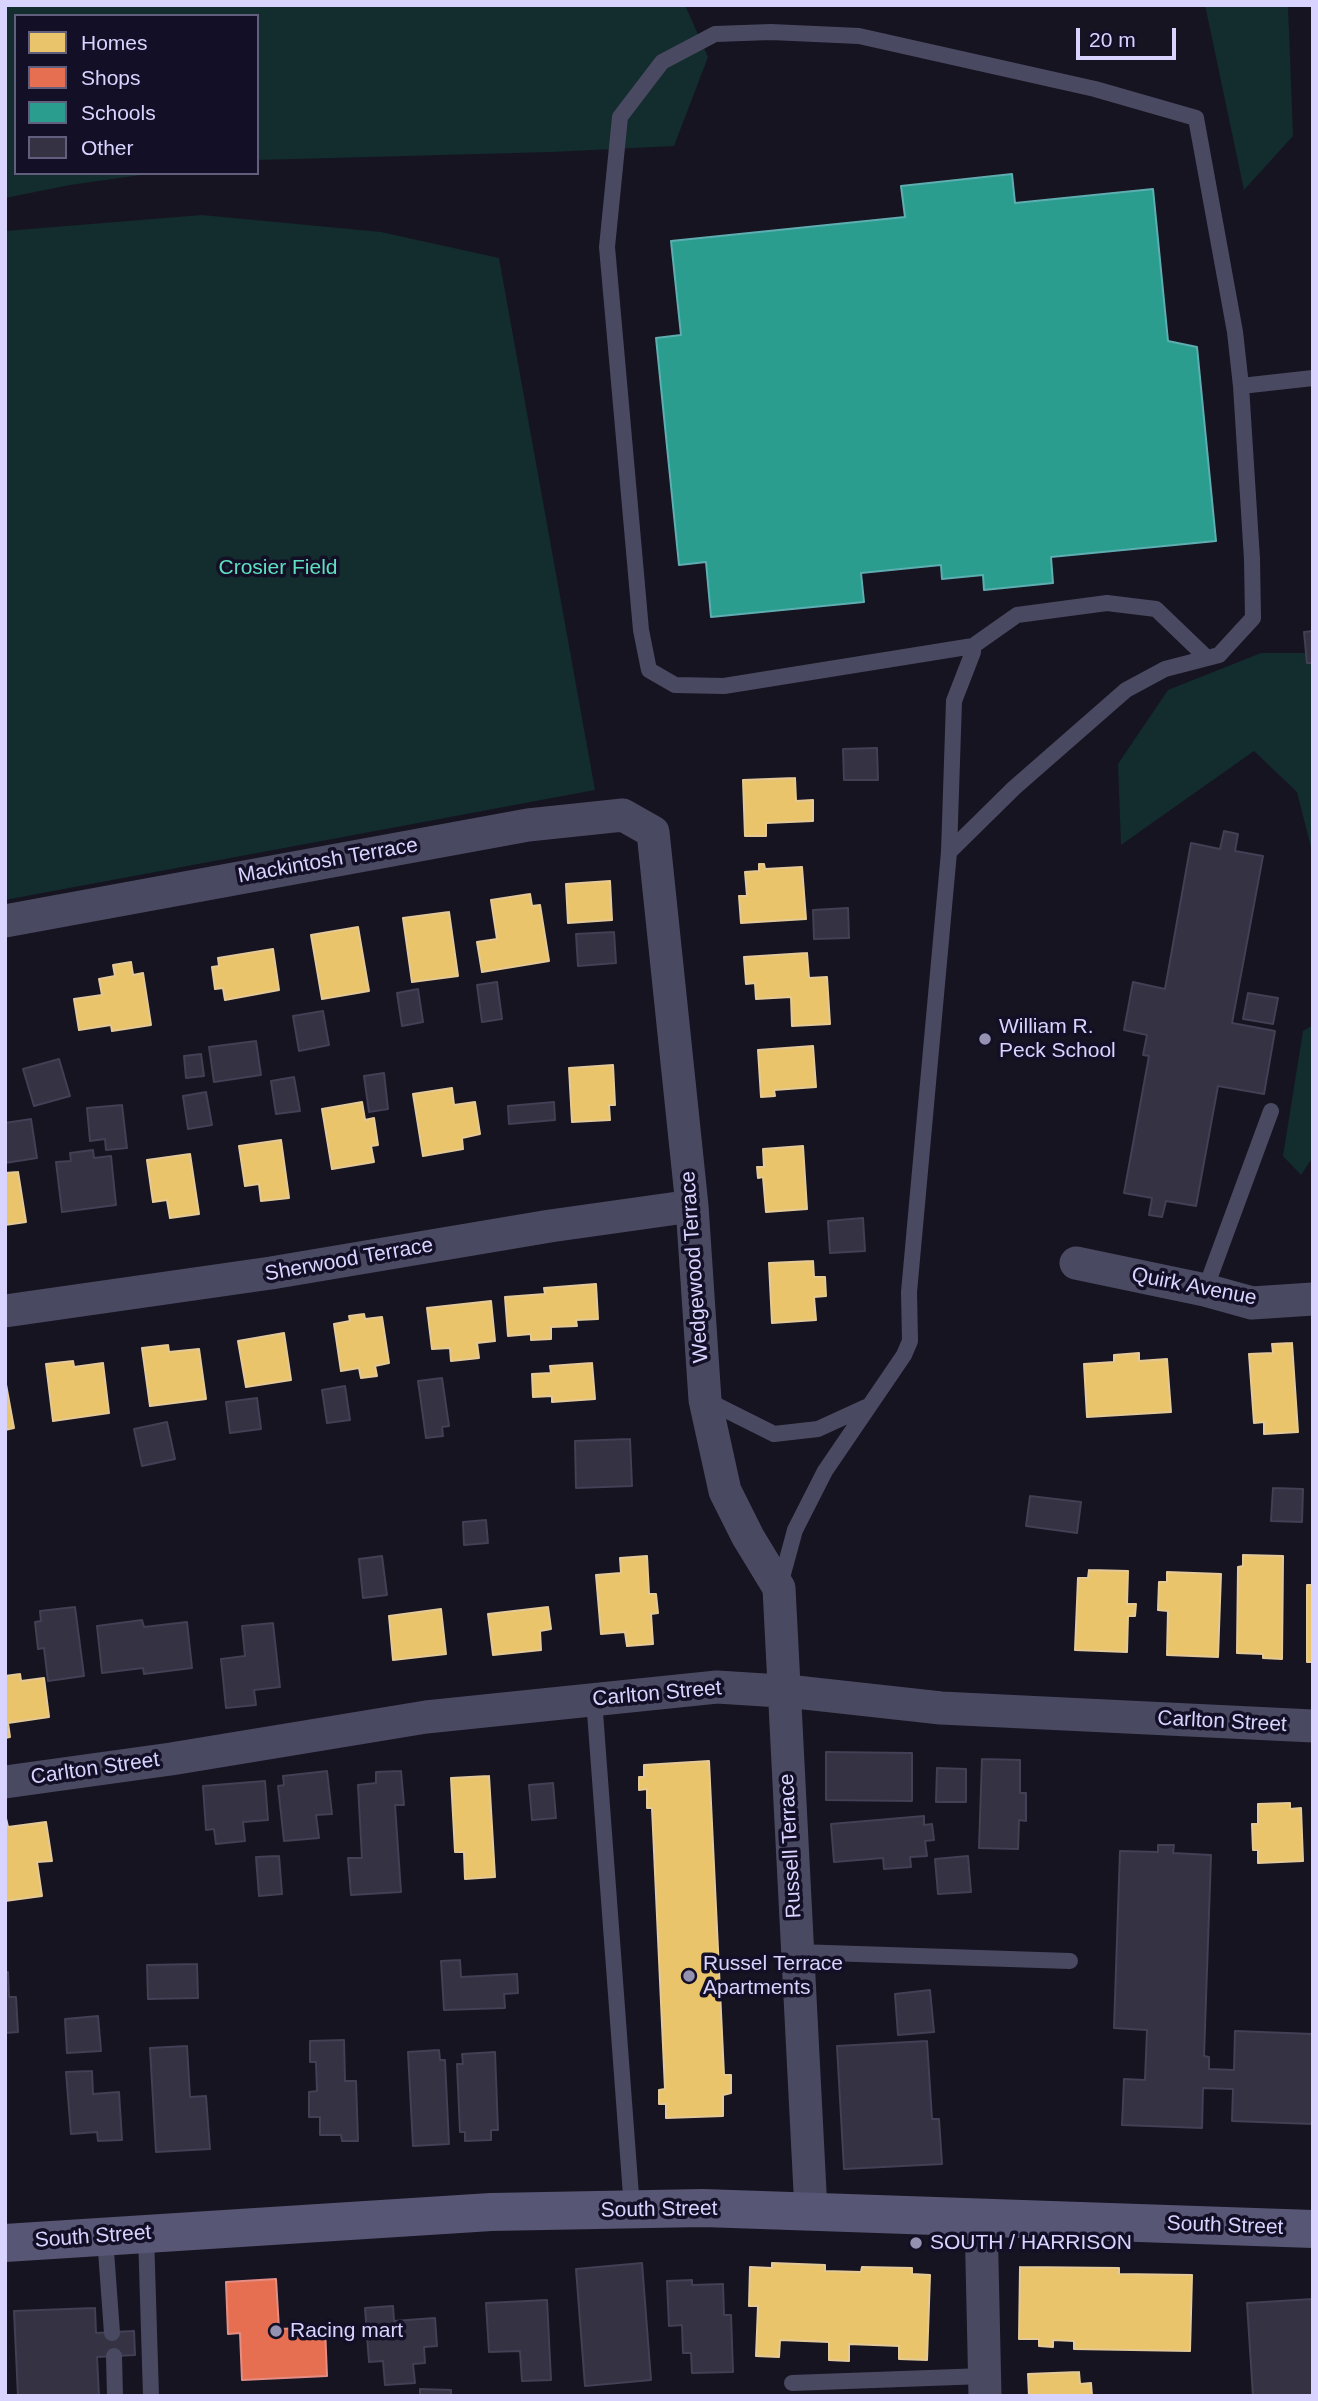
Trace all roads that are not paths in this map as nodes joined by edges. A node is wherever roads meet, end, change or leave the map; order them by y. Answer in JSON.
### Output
{"nodes":[{"id":1,"x":1313,"y":378,"type":"edge"},
{"id":2,"x":1241,"y":386,"type":"junction"},
{"id":3,"x":973,"y":646,"type":"junction"},
{"id":4,"x":1206,"y":657,"type":"junction"},
{"id":5,"x":649,"y":830,"type":"joint"},
{"id":6,"x":949,"y":852,"type":"junction"},
{"id":7,"x":5,"y":921,"type":"edge"},
{"id":8,"x":1271,"y":1111,"type":"dead end"},
{"id":9,"x":692,"y":1206,"type":"junction"},
{"id":10,"x":1076,"y":1263,"type":"dead end"},
{"id":11,"x":1205,"y":1290,"type":"junction"},
{"id":12,"x":1313,"y":1299,"type":"edge"},
{"id":13,"x":5,"y":1311,"type":"edge"},
{"id":14,"x":705,"y":1400,"type":"junction"},
{"id":15,"x":869,"y":1406,"type":"junction"},
{"id":16,"x":779,"y":1588,"type":"junction"},
{"id":17,"x":783,"y":1691,"type":"junction"},
{"id":18,"x":594,"y":1699,"type":"junction"},
{"id":19,"x":1313,"y":1726,"type":"edge"},
{"id":20,"x":5,"y":1782,"type":"edge"},
{"id":21,"x":797,"y":1952,"type":"junction"},
{"id":22,"x":1070,"y":1961,"type":"dead end"},
{"id":23,"x":632,"y":2209,"type":"junction"},
{"id":24,"x":811,"y":2211,"type":"junction"},
{"id":25,"x":981,"y":2217,"type":"junction"},
{"id":26,"x":1313,"y":2229,"type":"edge"},
{"id":27,"x":146,"y":2234,"type":"junction"},
{"id":28,"x":105,"y":2237,"type":"junction"},
{"id":29,"x":5,"y":2243,"type":"edge"},
{"id":30,"x":112,"y":2333,"type":"dead end"},
{"id":31,"x":114,"y":2356,"type":"dead end"},
{"id":32,"x":792,"y":2383,"type":"dead end"},
{"id":33,"x":984,"y":2386,"type":"edge"},
{"id":34,"x":115,"y":2396,"type":"edge"},
{"id":35,"x":151,"y":2396,"type":"edge"}],
"edges":[{"from":1,"to":2,"type":"lane"},
{"from":2,"to":3,"type":"lane"},
{"from":2,"to":4,"type":"lane"},
{"from":3,"to":4,"type":"lane"},
{"from":3,"to":6,"type":"lane"},
{"from":4,"to":6,"type":"lane"},
{"from":5,"to":7,"type":"street","name":"Mackintosh Terrace"},
{"from":5,"to":9,"type":"street","name":"Wedgewood Terrace"},
{"from":6,"to":15,"type":"lane"},
{"from":8,"to":11,"type":"lane"},
{"from":9,"to":13,"type":"street","name":"Sherwood Terrace"},
{"from":9,"to":14,"type":"street","name":"Wedgewood Terrace"},
{"from":10,"to":11,"type":"street","name":"Quirk Avenue"},
{"from":11,"to":12,"type":"street","name":"Quirk Avenue"},
{"from":14,"to":15,"type":"lane"},
{"from":14,"to":16,"type":"street","name":"Wedgewood Terrace"},
{"from":15,"to":16,"type":"lane"},
{"from":16,"to":17,"type":"street","name":"Wedgewood Terrace"},
{"from":17,"to":18,"type":"street","name":"Carlton Street"},
{"from":17,"to":19,"type":"street","name":"Carlton Street"},
{"from":17,"to":21,"type":"street","name":"Russell Terrace"},
{"from":18,"to":20,"type":"street","name":"Carlton Street"},
{"from":18,"to":23,"type":"lane"},
{"from":21,"to":22,"type":"lane"},
{"from":21,"to":24,"type":"street","name":"Russell Terrace"},
{"from":23,"to":24,"type":"main road","name":"South Street"},
{"from":23,"to":27,"type":"main road","name":"South Street"},
{"from":24,"to":25,"type":"main road","name":"South Street"},
{"from":25,"to":26,"type":"main road","name":"South Street"},
{"from":25,"to":33,"type":"street"},
{"from":27,"to":28,"type":"main road","name":"South Street"},
{"from":27,"to":35,"type":"lane"},
{"from":28,"to":29,"type":"main road","name":"South Street"},
{"from":28,"to":30,"type":"lane"},
{"from":31,"to":34,"type":"lane"},
{"from":32,"to":33,"type":"lane"}]}
